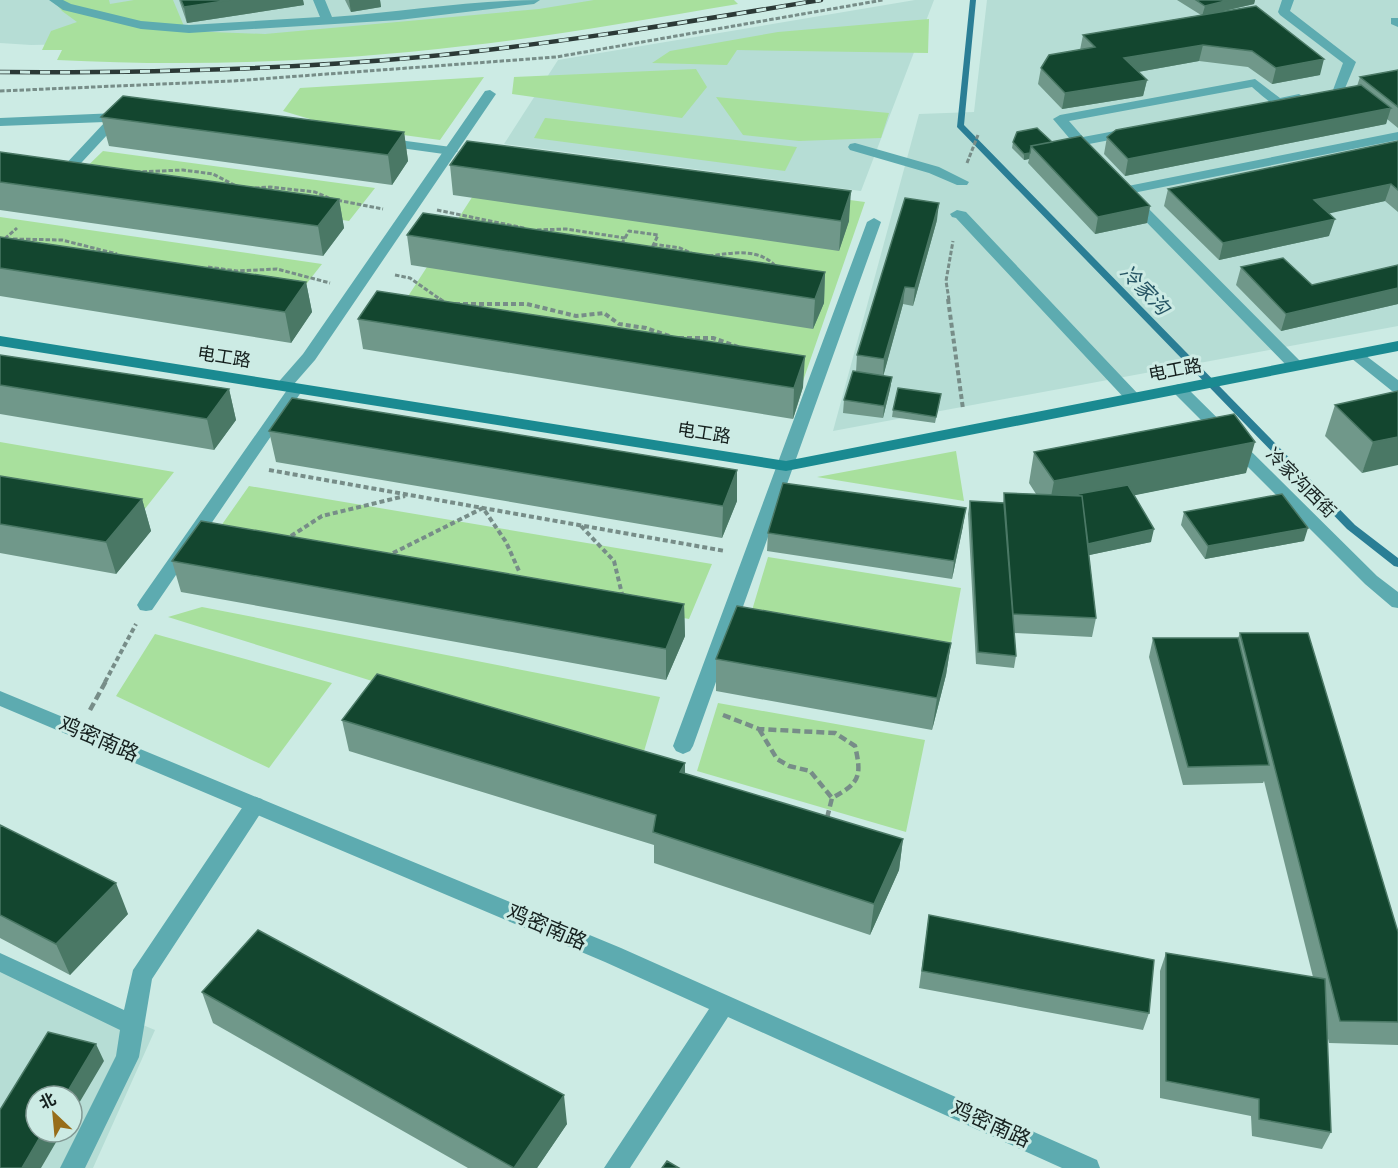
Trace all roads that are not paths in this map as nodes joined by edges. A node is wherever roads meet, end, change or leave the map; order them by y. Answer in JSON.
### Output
{"nodes":[{"id":1,"x":55,"y":0,"type":"edge"},
{"id":2,"x":319,"y":0,"type":"edge"},
{"id":3,"x":534,"y":0,"type":"edge"},
{"id":4,"x":1288,"y":0,"type":"edge"},
{"id":5,"x":327,"y":21,"type":"junction"},
{"id":6,"x":1359,"y":86,"type":"edge"},
{"id":7,"x":490,"y":94,"type":"dead end"},
{"id":8,"x":1308,"y":96,"type":"edge"},
{"id":9,"x":140,"y":115,"type":"edge"},
{"id":10,"x":117,"y":117,"type":"junction"},
{"id":11,"x":0,"y":123,"type":"edge"},
{"id":12,"x":1149,"y":128,"type":"edge"},
{"id":13,"x":1398,"y":136,"type":"edge"},
{"id":14,"x":370,"y":140,"type":"edge"},
{"id":15,"x":1080,"y":142,"type":"junction"},
{"id":16,"x":855,"y":147,"type":"dead end"},
{"id":17,"x":451,"y":151,"type":"junction"},
{"id":18,"x":1101,"y":166,"type":"edge"},
{"id":19,"x":44,"y":169,"type":"edge"},
{"id":20,"x":962,"y":182,"type":"road end"},
{"id":21,"x":957,"y":214,"type":"road end"},
{"id":22,"x":874,"y":222,"type":"dead end"},
{"id":23,"x":0,"y":341,"type":"edge"},
{"id":24,"x":1398,"y":346,"type":"edge"},
{"id":25,"x":1356,"y":355,"type":"junction"},
{"id":26,"x":1296,"y":366,"type":"junction"},
{"id":27,"x":290,"y":387,"type":"junction"},
{"id":28,"x":1398,"y":388,"type":"edge"},
{"id":29,"x":1179,"y":389,"type":"junction"},
{"id":30,"x":1133,"y":398,"type":"junction"},
{"id":31,"x":786,"y":466,"type":"junction"},
{"id":32,"x":1398,"y":602,"type":"edge"},
{"id":33,"x":146,"y":605,"type":"road end"},
{"id":34,"x":0,"y":698,"type":"edge"},
{"id":35,"x":683,"y":746,"type":"dead end"},
{"id":36,"x":255,"y":805,"type":"junction"},
{"id":37,"x":0,"y":962,"type":"edge"},
{"id":38,"x":724,"y":1005,"type":"junction"},
{"id":39,"x":133,"y":1025,"type":"junction"},
{"id":40,"x":72,"y":1168,"type":"edge"},
{"id":41,"x":616,"y":1168,"type":"edge"},
{"id":42,"x":1088,"y":1168,"type":"edge"}],
"edges":[{"from":1,"to":5,"type":"street"},
{"from":2,"to":5,"type":"street"},
{"from":3,"to":5,"type":"street"},
{"from":4,"to":6,"type":"street"},
{"from":7,"to":17,"type":"street"},
{"from":8,"to":15,"type":"street"},
{"from":9,"to":10,"type":"street"},
{"from":10,"to":11,"type":"street"},
{"from":10,"to":19,"type":"street"},
{"from":12,"to":15,"type":"street"},
{"from":13,"to":26,"type":"street"},
{"from":14,"to":17,"type":"street"},
{"from":15,"to":18,"type":"street"},
{"from":16,"to":20,"type":"street"},
{"from":17,"to":27,"type":"street"},
{"from":21,"to":30,"type":"street"},
{"from":22,"to":31,"type":"street"},
{"from":23,"to":27,"type":"street","name":"电工路"},
{"from":24,"to":25,"type":"street","name":"电工路"},
{"from":25,"to":26,"type":"street","name":"电工路"},
{"from":25,"to":28,"type":"street"},
{"from":26,"to":29,"type":"street","name":"电工路"},
{"from":27,"to":31,"type":"street","name":"电工路"},
{"from":27,"to":33,"type":"street"},
{"from":29,"to":30,"type":"street","name":"电工路"},
{"from":29,"to":32,"type":"street","name":"冷家沟西街"},
{"from":30,"to":31,"type":"street","name":"电工路"},
{"from":31,"to":35,"type":"street"},
{"from":34,"to":36,"type":"street","name":"鸡密南路"},
{"from":36,"to":38,"type":"street","name":"鸡密南路"},
{"from":36,"to":39,"type":"street"},
{"from":37,"to":39,"type":"street"},
{"from":38,"to":41,"type":"street"},
{"from":38,"to":42,"type":"street","name":"鸡密南路"},
{"from":39,"to":40,"type":"street"}]}
